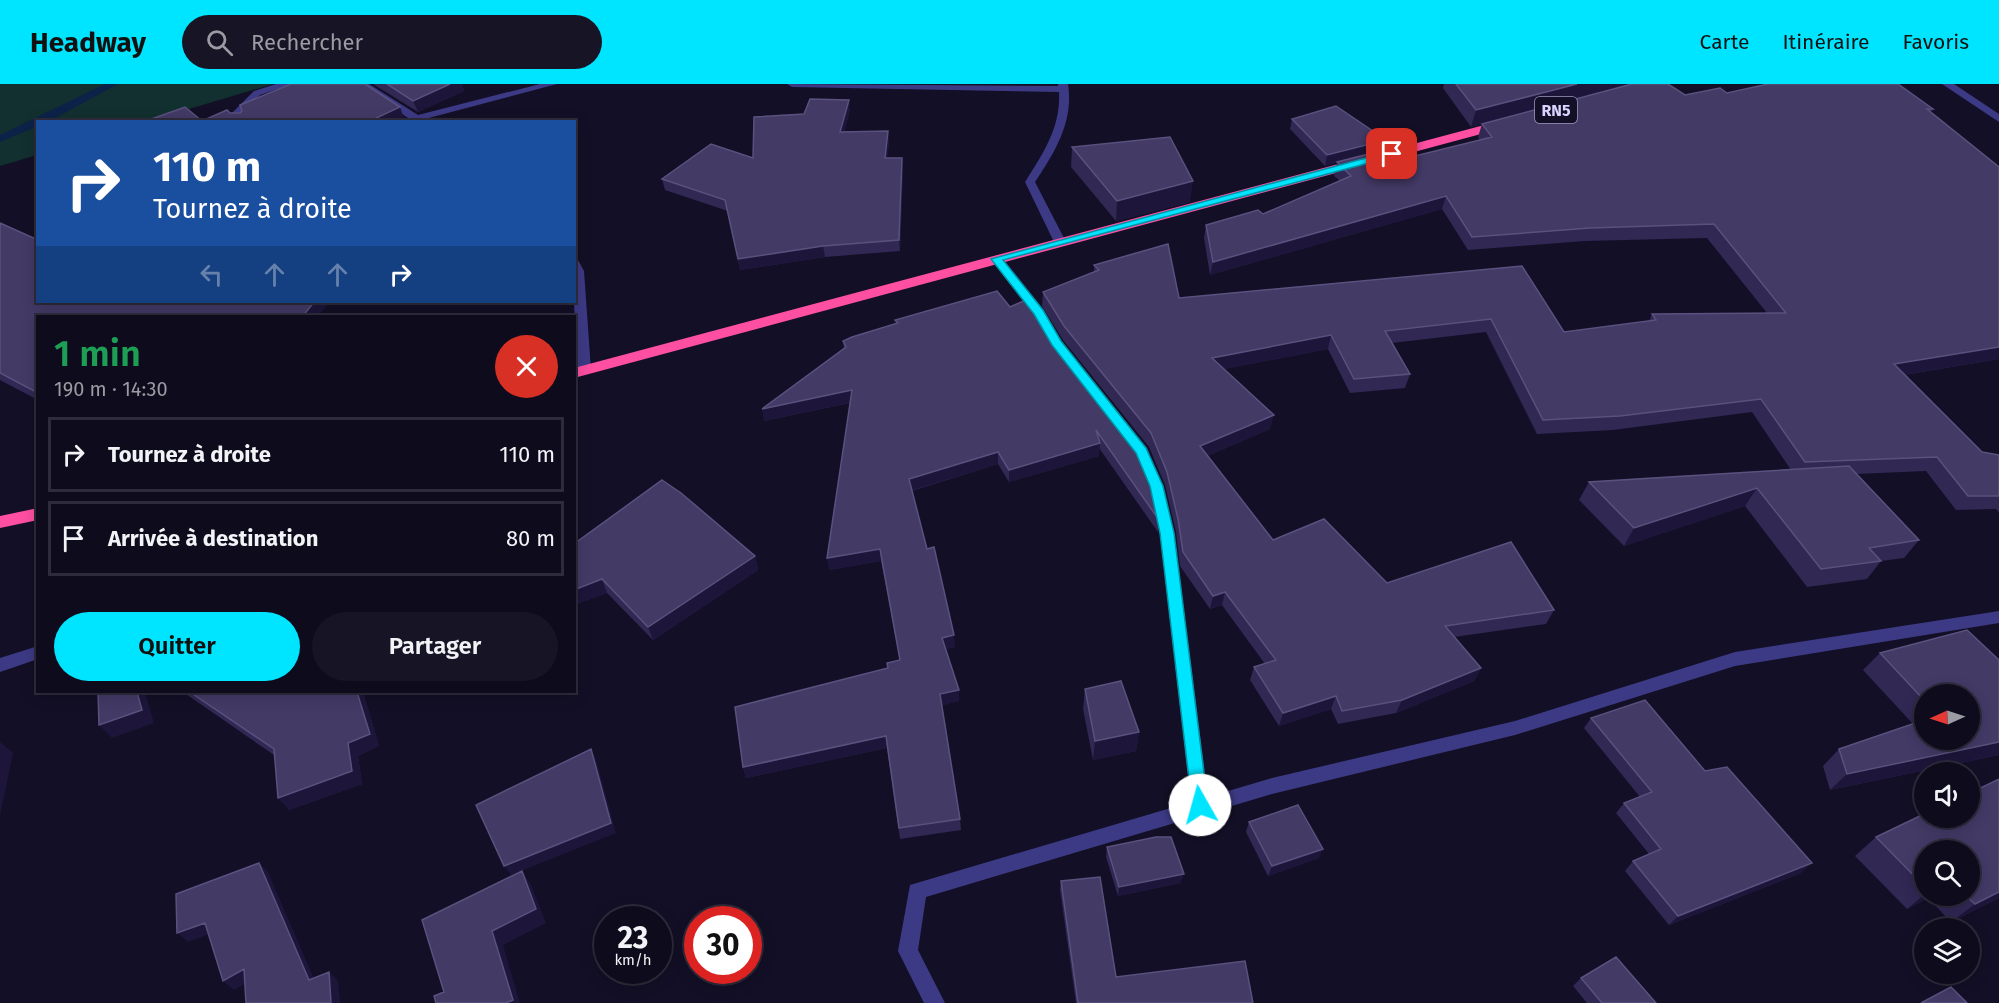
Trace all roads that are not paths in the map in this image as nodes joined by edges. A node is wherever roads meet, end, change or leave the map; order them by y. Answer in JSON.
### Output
{"nodes":[{"id":1,"x":285,"y":84,"type":"edge"},
{"id":2,"x":362,"y":84,"type":"edge"},
{"id":3,"x":552,"y":84,"type":"edge"},
{"id":4,"x":792,"y":84,"type":"edge"},
{"id":5,"x":1947,"y":84,"type":"edge"},
{"id":6,"x":1064,"y":87,"type":"edge"},
{"id":7,"x":1999,"y":119,"type":"edge"},
{"id":8,"x":240,"y":120,"type":"edge"},
{"id":9,"x":420,"y":120,"type":"edge"},
{"id":10,"x":1516,"y":121,"type":"edge"},
{"id":11,"x":1060,"y":242,"type":"junction"},
{"id":12,"x":997,"y":259,"type":"junction"},
{"id":13,"x":576,"y":267,"type":"edge"},
{"id":14,"x":579,"y":372,"type":"edge"},
{"id":15,"x":36,"y":514,"type":"edge"},
{"id":16,"x":0,"y":522,"type":"edge"},
{"id":17,"x":1999,"y":617,"type":"edge"},
{"id":18,"x":36,"y":653,"type":"edge"},
{"id":19,"x":0,"y":664,"type":"edge"},
{"id":20,"x":1200,"y":805,"type":"junction"},
{"id":21,"x":935,"y":1003,"type":"edge"}],
"edges":[{"from":1,"to":8,"type":"street"},
{"from":2,"to":9,"type":"street"},
{"from":3,"to":9,"type":"street"},
{"from":4,"to":6,"type":"street"},
{"from":5,"to":7,"type":"street"},
{"from":6,"to":11,"type":"street"},
{"from":10,"to":11,"type":"highway","number":"RN5"},
{"from":11,"to":12,"type":"highway","number":"RN5"},
{"from":12,"to":14,"type":"highway","number":"RN5"},
{"from":12,"to":20,"type":"street"},
{"from":13,"to":14,"type":"street"},
{"from":15,"to":16,"type":"highway"},
{"from":17,"to":20,"type":"street"},
{"from":18,"to":19,"type":"street"},
{"from":20,"to":21,"type":"street"}]}
